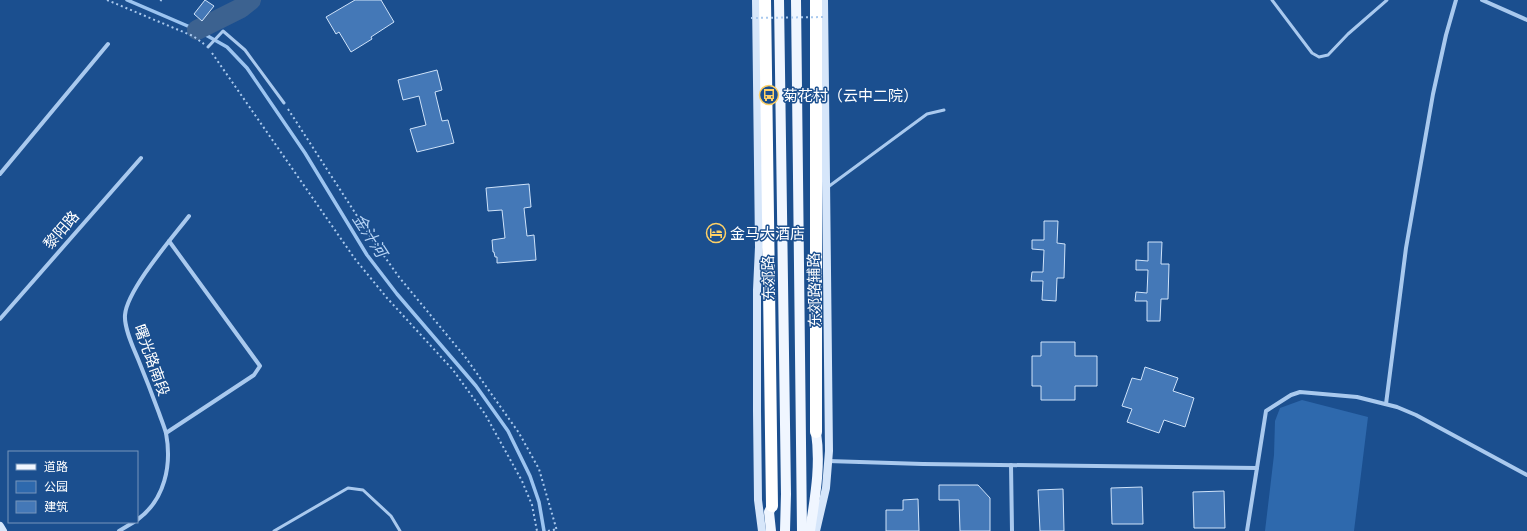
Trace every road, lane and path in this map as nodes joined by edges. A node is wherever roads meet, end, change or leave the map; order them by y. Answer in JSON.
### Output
{"nodes":[{"id":1,"x":106,"y":0,"type":"edge"},
{"id":2,"x":160,"y":0,"type":"edge"},
{"id":3,"x":756,"y":0,"type":"edge"},
{"id":4,"x":765,"y":0,"type":"edge"},
{"id":5,"x":779,"y":0,"type":"edge"},
{"id":6,"x":796,"y":0,"type":"edge"},
{"id":7,"x":816,"y":0,"type":"edge"},
{"id":8,"x":824,"y":0,"type":"edge"},
{"id":9,"x":1272,"y":0,"type":"edge"},
{"id":10,"x":1387,"y":0,"type":"edge"},
{"id":11,"x":1456,"y":0,"type":"edge"},
{"id":12,"x":1482,"y":0,"type":"edge"},
{"id":13,"x":163,"y":1,"type":"dead end"},
{"id":14,"x":826,"y":17,"type":"dead end"},
{"id":15,"x":751,"y":18,"type":"dead end"},
{"id":16,"x":1527,"y":20,"type":"edge"},
{"id":17,"x":108,"y":44,"type":"dead end"},
{"id":18,"x":208,"y":47,"type":"junction"},
{"id":19,"x":284,"y":103,"type":"joint"},
{"id":20,"x":944,"y":110,"type":"dead end"},
{"id":21,"x":141,"y":158,"type":"dead end"},
{"id":22,"x":0,"y":174,"type":"edge"},
{"id":23,"x":826,"y":188,"type":"junction"},
{"id":24,"x":188,"y":216,"type":"dead end"},
{"id":25,"x":170,"y":241,"type":"junction"},
{"id":26,"x":0,"y":319,"type":"edge"},
{"id":27,"x":1386,"y":404,"type":"junction"},
{"id":28,"x":816,"y":432,"type":"joint"},
{"id":29,"x":166,"y":433,"type":"junction"},
{"id":30,"x":828,"y":461,"type":"junction"},
{"id":31,"x":1011,"y":466,"type":"junction"},
{"id":32,"x":1257,"y":468,"type":"junction"},
{"id":33,"x":1527,"y":476,"type":"edge"},
{"id":34,"x":772,"y":506,"type":"joint"},
{"id":35,"x":138,"y":519,"type":"edge"},
{"id":36,"x":132,"y":523,"type":"edge"},
{"id":37,"x":0,"y":526,"type":"edge"},
{"id":38,"x":557,"y":530,"type":"edge"},
{"id":39,"x":2,"y":531,"type":"edge"},
{"id":40,"x":119,"y":531,"type":"edge"},
{"id":41,"x":274,"y":531,"type":"edge"},
{"id":42,"x":400,"y":531,"type":"edge"},
{"id":43,"x":537,"y":531,"type":"edge"},
{"id":44,"x":548,"y":531,"type":"edge"},
{"id":45,"x":762,"y":531,"type":"edge"},
{"id":46,"x":771,"y":531,"type":"edge"},
{"id":47,"x":785,"y":531,"type":"edge"},
{"id":48,"x":802,"y":531,"type":"edge"},
{"id":49,"x":810,"y":531,"type":"edge"},
{"id":50,"x":816,"y":531,"type":"edge"},
{"id":51,"x":1012,"y":531,"type":"edge"},
{"id":52,"x":1247,"y":531,"type":"edge"}],
"edges":[{"from":1,"to":18,"type":"path"},
{"from":2,"to":13,"type":"path"},
{"from":3,"to":45,"type":"main road"},
{"from":4,"to":34,"type":"highway"},
{"from":5,"to":47,"type":"main road","name":"东郊路"},
{"from":6,"to":48,"type":"main road","name":"东郊路"},
{"from":7,"to":28,"type":"highway"},
{"from":8,"to":23,"type":"main road","name":"东郊路辅路"},
{"from":9,"to":10,"type":"lane"},
{"from":11,"to":27,"type":"street"},
{"from":12,"to":16,"type":"street"},
{"from":14,"to":15,"type":"path","bridge":true},
{"from":17,"to":22,"type":"street"},
{"from":18,"to":19,"type":"lane"},
{"from":18,"to":43,"type":"path"},
{"from":19,"to":38,"type":"path"},
{"from":20,"to":23,"type":"lane"},
{"from":21,"to":26,"type":"street","name":"黎阳路"},
{"from":23,"to":30,"type":"main road","name":"东郊路辅路"},
{"from":24,"to":25,"type":"street","name":"曙光路南段"},
{"from":25,"to":29,"type":"street","name":"曙光路南段"},
{"from":25,"to":29,"type":"street"},
{"from":27,"to":32,"type":"street"},
{"from":27,"to":33,"type":"street"},
{"from":28,"to":49,"type":"main road"},
{"from":29,"to":35,"type":"street","name":"曙光路南段"},
{"from":30,"to":31,"type":"street"},
{"from":30,"to":50,"type":"main road","name":"东郊路辅路"},
{"from":31,"to":32,"type":"street"},
{"from":31,"to":51,"type":"street"},
{"from":32,"to":52,"type":"street"},
{"from":34,"to":46,"type":"main road"},
{"from":36,"to":40,"type":"street"},
{"from":37,"to":39,"type":"main road"},
{"from":38,"to":44,"type":"path"},
{"from":41,"to":42,"type":"lane"}]}
